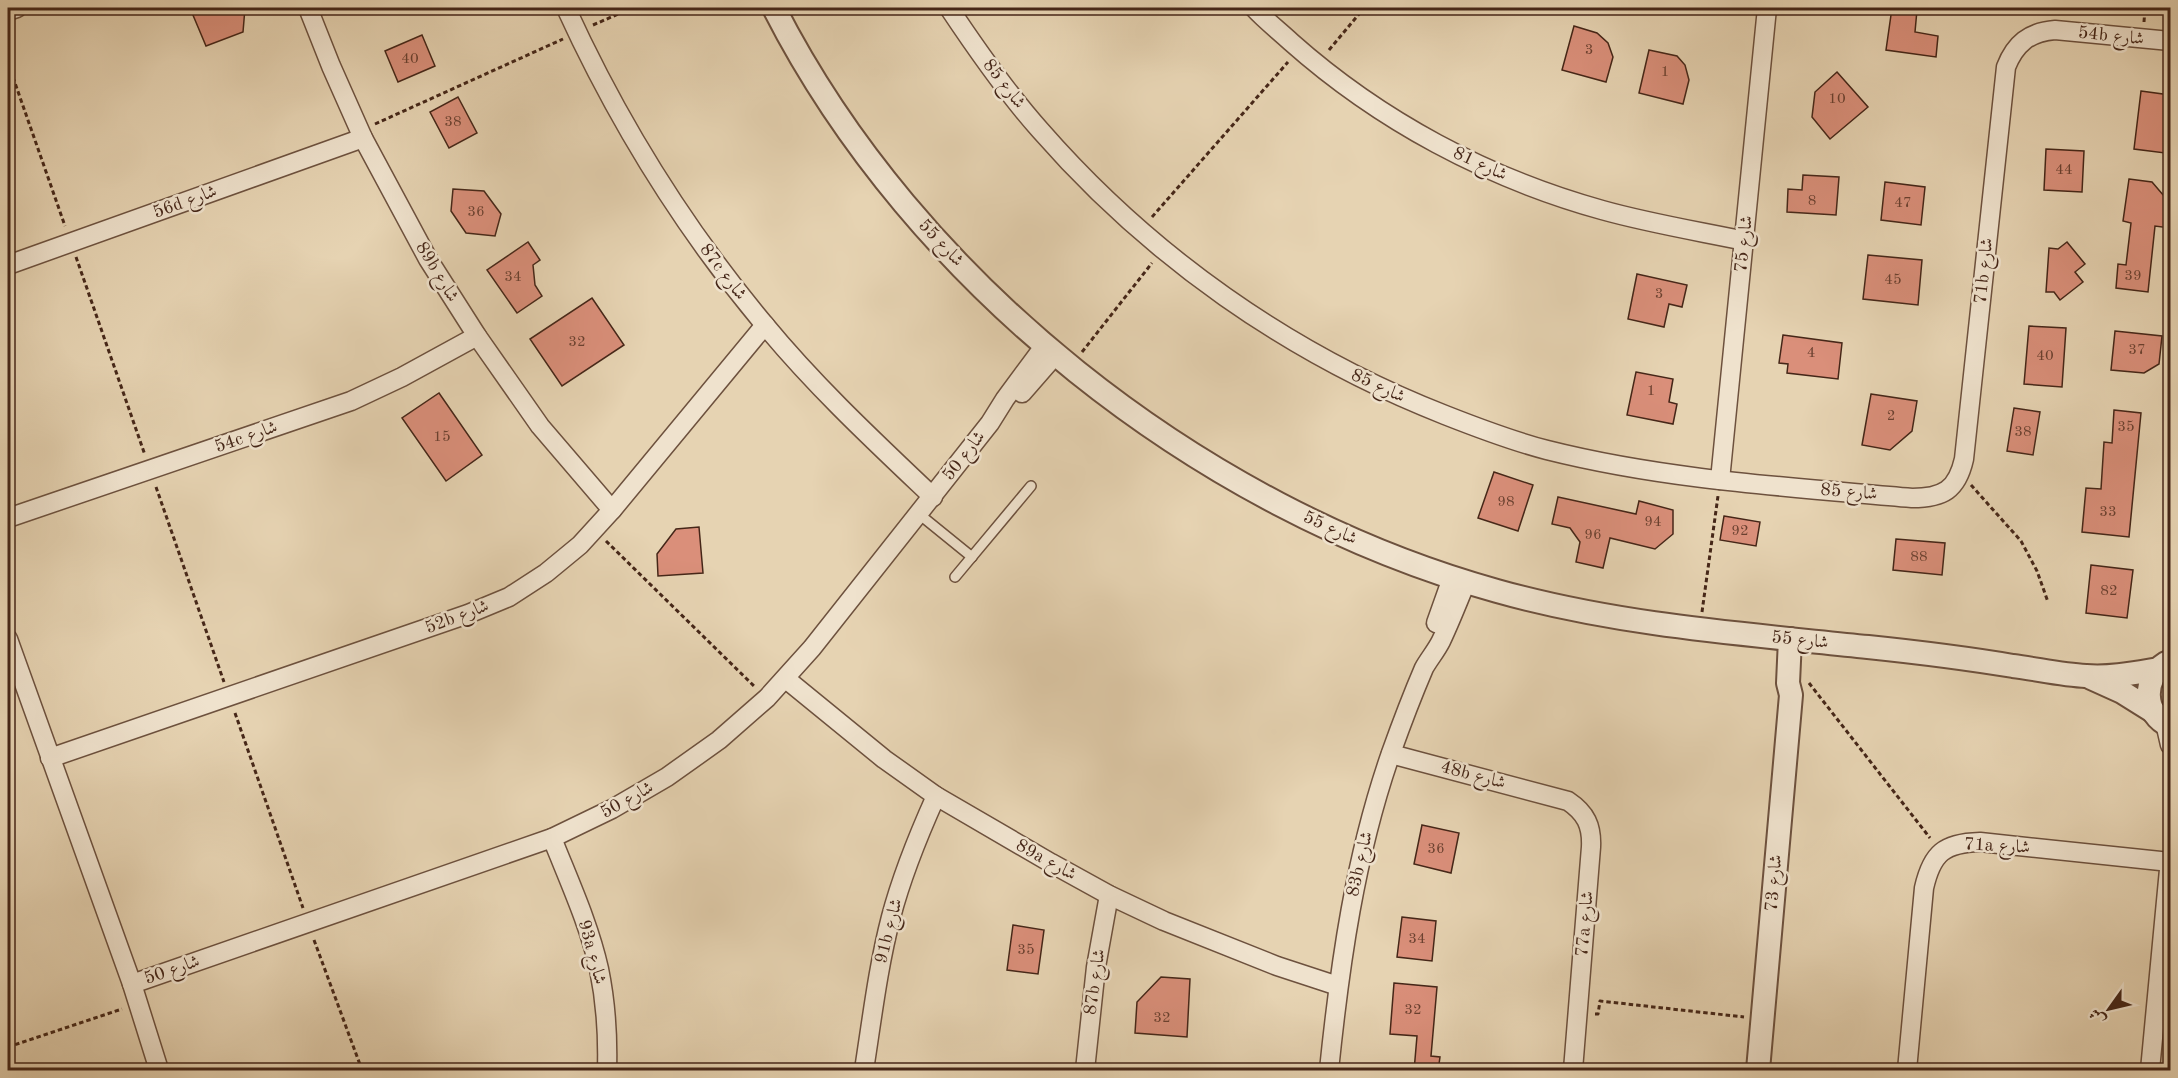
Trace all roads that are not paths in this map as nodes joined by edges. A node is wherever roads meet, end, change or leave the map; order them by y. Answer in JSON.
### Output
{"nodes":[{"id":1,"x":16,"y":8,"type":"edge"},
{"id":2,"x":308,"y":8,"type":"edge"},
{"id":3,"x":566,"y":8,"type":"edge"},
{"id":4,"x":774,"y":8,"type":"edge"},
{"id":5,"x":949,"y":8,"type":"edge"},
{"id":6,"x":1254,"y":8,"type":"edge"},
{"id":7,"x":1767,"y":8,"type":"edge"},
{"id":8,"x":8,"y":11,"type":"edge"},
{"id":9,"x":2170,"y":41,"type":"edge"},
{"id":10,"x":2019,"y":43,"type":"joint"},
{"id":11,"x":361,"y":135,"type":"junction"},
{"id":12,"x":1745,"y":242,"type":"junction"},
{"id":13,"x":8,"y":265,"type":"edge"},
{"id":14,"x":765,"y":325,"type":"junction"},
{"id":15,"x":477,"y":336,"type":"junction"},
{"id":16,"x":1057,"y":355,"type":"junction"},
{"id":17,"x":1720,"y":480,"type":"junction"},
{"id":18,"x":1031,"y":486,"type":"dead end"},
{"id":19,"x":1942,"y":494,"type":"joint"},
{"id":20,"x":933,"y":497,"type":"junction"},
{"id":21,"x":612,"y":510,"type":"junction"},
{"id":22,"x":919,"y":514,"type":"junction"},
{"id":23,"x":8,"y":519,"type":"edge"},
{"id":24,"x":972,"y":557,"type":"junction"},
{"id":25,"x":955,"y":577,"type":"dead end"},
{"id":26,"x":1459,"y":580,"type":"junction"},
{"id":27,"x":8,"y":639,"type":"edge"},
{"id":28,"x":1796,"y":640,"type":"junction"},
{"id":29,"x":2167,"y":663,"type":"edge"},
{"id":30,"x":2087,"y":676,"type":"junction"},
{"id":31,"x":786,"y":679,"type":"junction"},
{"id":32,"x":1791,"y":695,"type":"junction"},
{"id":33,"x":2165,"y":727,"type":"edge"},
{"id":34,"x":1391,"y":754,"type":"junction"},
{"id":35,"x":50,"y":758,"type":"junction"},
{"id":36,"x":936,"y":796,"type":"junction"},
{"id":37,"x":1555,"y":797,"type":"joint"},
{"id":38,"x":552,"y":838,"type":"junction"},
{"id":39,"x":2170,"y":861,"type":"edge"},
{"id":40,"x":1109,"y":895,"type":"junction"},
{"id":41,"x":132,"y":984,"type":"junction"},
{"id":42,"x":1338,"y":986,"type":"junction"},
{"id":43,"x":159,"y":1071,"type":"edge"},
{"id":44,"x":608,"y":1071,"type":"edge"},
{"id":45,"x":864,"y":1071,"type":"edge"},
{"id":46,"x":1084,"y":1071,"type":"edge"},
{"id":47,"x":1329,"y":1071,"type":"edge"},
{"id":48,"x":1573,"y":1071,"type":"edge"},
{"id":49,"x":1758,"y":1071,"type":"edge"},
{"id":50,"x":1907,"y":1071,"type":"edge"},
{"id":51,"x":2150,"y":1071,"type":"edge"}],
"edges":[{"from":1,"to":8,"type":"street"},
{"from":2,"to":11,"type":"street","name":"89b شارع"},
{"from":3,"to":14,"type":"street","name":"87c شارع"},
{"from":4,"to":16,"type":"street","name":"شارع 55"},
{"from":5,"to":17,"type":"street","name":"شارع 85"},
{"from":6,"to":12,"type":"street","name":"شارع 81"},
{"from":7,"to":12,"type":"street","name":"شارع 75"},
{"from":9,"to":10,"type":"street","name":"54b شارع"},
{"from":10,"to":19,"type":"street","name":"71b شارع"},
{"from":11,"to":13,"type":"street","name":"56d شارع"},
{"from":11,"to":15,"type":"street","name":"89b شارع"},
{"from":12,"to":17,"type":"street","name":"شارع 75"},
{"from":14,"to":20,"type":"street","name":"87c شارع"},
{"from":14,"to":21,"type":"street","name":"52b شارع"},
{"from":15,"to":21,"type":"street","name":"89b شارع"},
{"from":15,"to":23,"type":"street","name":"54c شارع"},
{"from":16,"to":20,"type":"street","name":"شارع 50"},
{"from":16,"to":26,"type":"street","name":"شارع 55"},
{"from":17,"to":19,"type":"street","name":"شارع 85"},
{"from":18,"to":24,"type":"lane"},
{"from":20,"to":22,"type":"street","name":"شارع 50"},
{"from":21,"to":35,"type":"street","name":"52b شارع"},
{"from":22,"to":24,"type":"lane"},
{"from":22,"to":31,"type":"street","name":"شارع 50"},
{"from":24,"to":25,"type":"lane"},
{"from":26,"to":28,"type":"street","name":"شارع 55"},
{"from":26,"to":34,"type":"street","name":"83b شارع"},
{"from":27,"to":35,"type":"street"},
{"from":28,"to":30,"type":"street","name":"شارع 55"},
{"from":28,"to":32,"type":"street","name":"شارع 73"},
{"from":28,"to":32,"type":"street","name":"شارع 73"},
{"from":29,"to":30,"type":"street","name":"شارع 55"},
{"from":29,"to":33,"type":"street"},
{"from":30,"to":33,"type":"street","name":"شارع 55"},
{"from":31,"to":36,"type":"street","name":"89a شارع"},
{"from":31,"to":38,"type":"street","name":"شارع 50"},
{"from":32,"to":49,"type":"street","name":"شارع 73"},
{"from":34,"to":37,"type":"street","name":"48b شارع"},
{"from":34,"to":42,"type":"street","name":"83b شارع"},
{"from":35,"to":41,"type":"street"},
{"from":36,"to":40,"type":"street","name":"89a شارع"},
{"from":36,"to":45,"type":"street","name":"91b شارع"},
{"from":37,"to":48,"type":"street","name":"77a شارع"},
{"from":38,"to":41,"type":"street","name":"شارع 50"},
{"from":38,"to":44,"type":"street","name":"93a شارع"},
{"from":39,"to":50,"type":"street","name":"71a شارع"},
{"from":39,"to":51,"type":"street"},
{"from":40,"to":42,"type":"street","name":"89a شارع"},
{"from":40,"to":46,"type":"street","name":"87b شارع"},
{"from":41,"to":43,"type":"street"},
{"from":42,"to":47,"type":"street","name":"83b شارع"}]}
